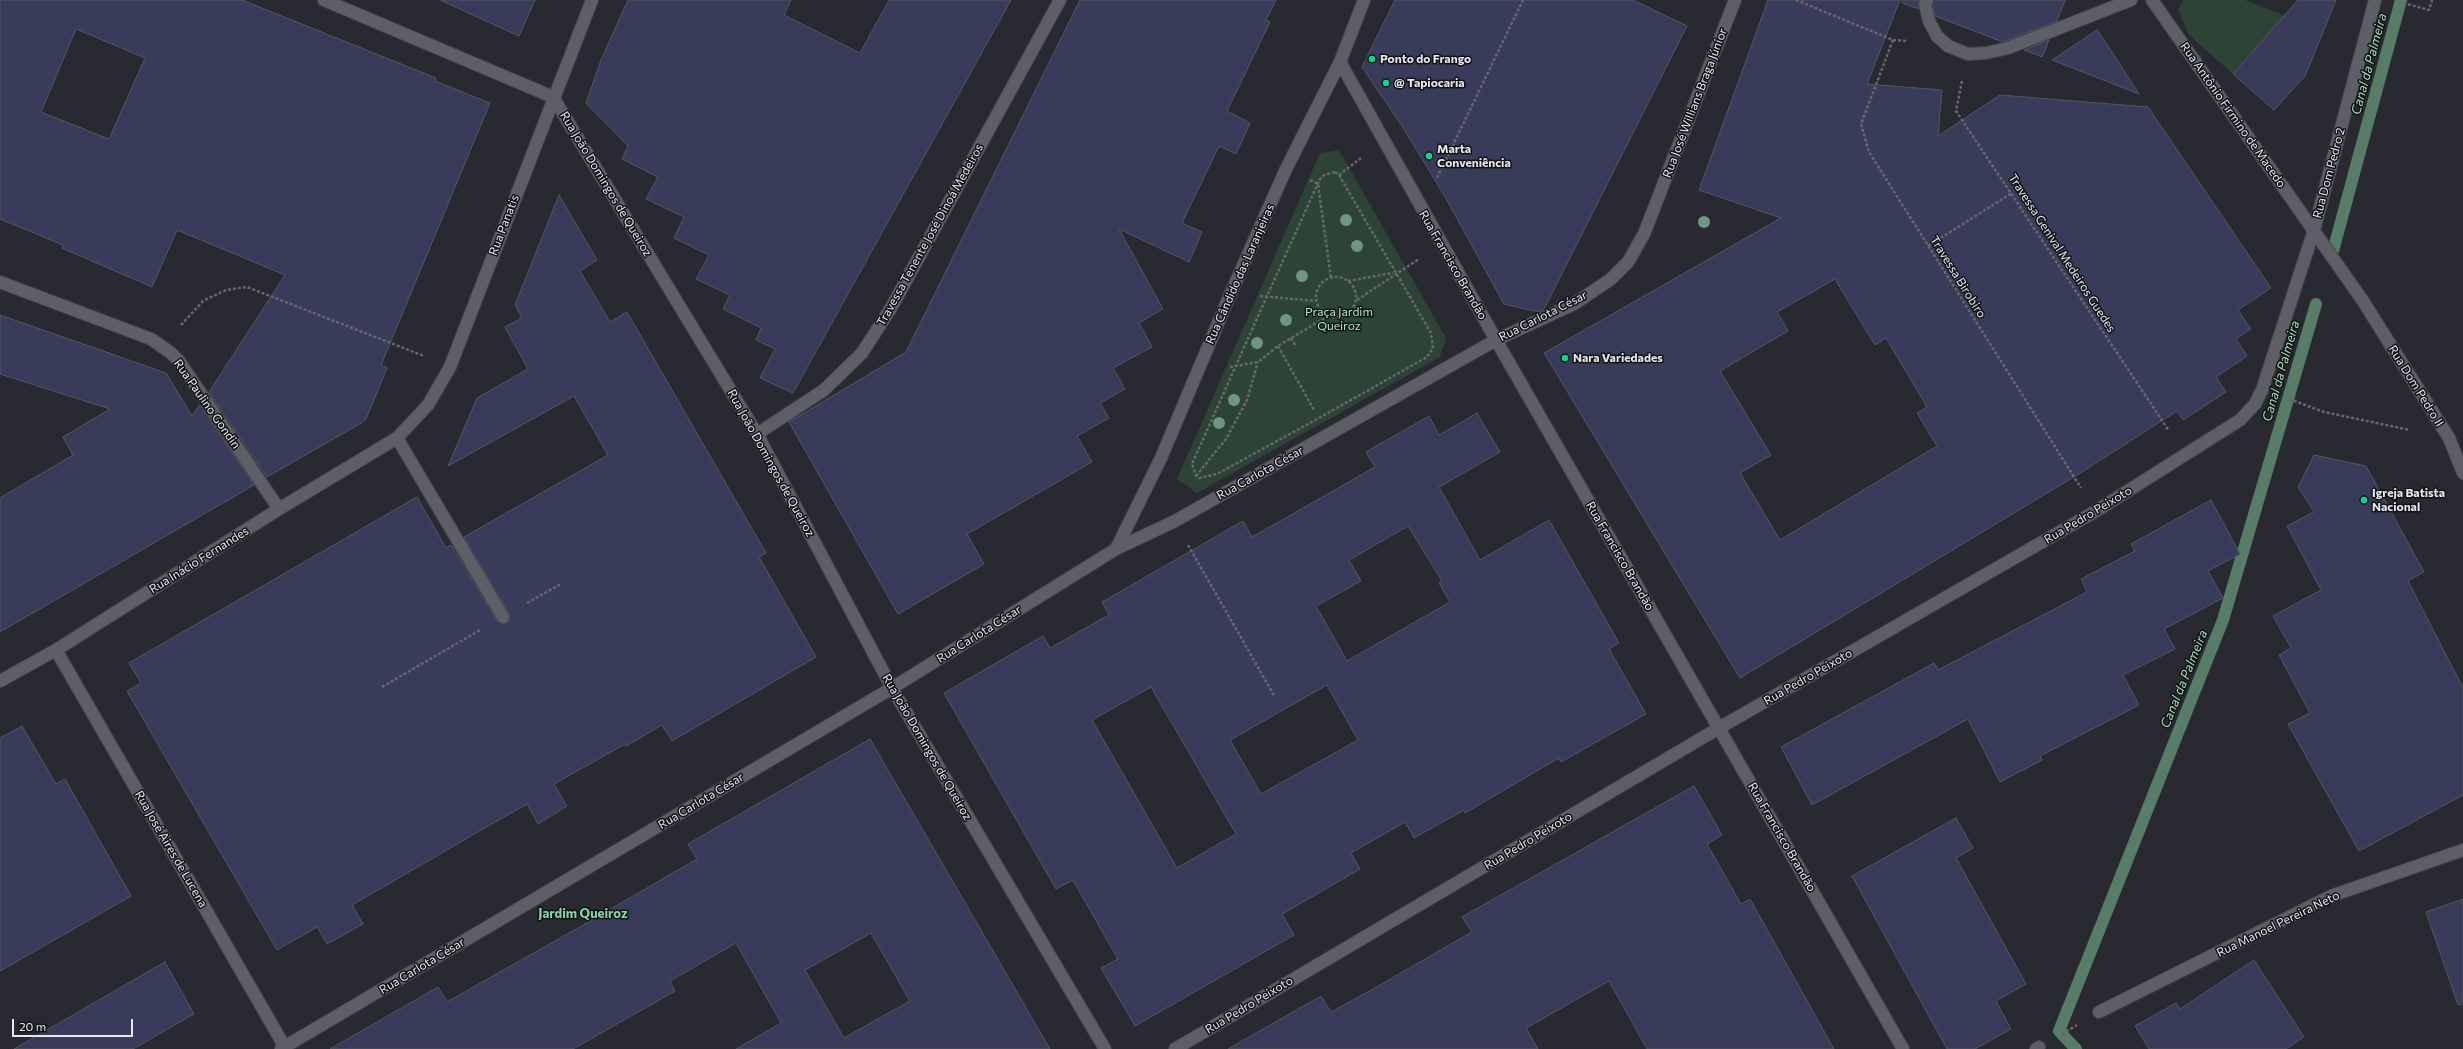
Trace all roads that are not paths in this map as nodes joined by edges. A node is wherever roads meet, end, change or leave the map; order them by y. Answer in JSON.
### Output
{"nodes":[{"id":1,"x":324,"y":0,"type":"edge"},
{"id":2,"x":592,"y":0,"type":"edge"},
{"id":3,"x":1060,"y":0,"type":"edge"},
{"id":4,"x":1364,"y":0,"type":"edge"},
{"id":5,"x":1735,"y":0,"type":"edge"},
{"id":6,"x":1927,"y":0,"type":"edge"},
{"id":7,"x":2130,"y":0,"type":"edge"},
{"id":8,"x":2152,"y":0,"type":"edge"},
{"id":9,"x":2374,"y":0,"type":"edge"},
{"id":10,"x":1340,"y":62,"type":"junction"},
{"id":11,"x":553,"y":97,"type":"junction"},
{"id":12,"x":1654,"y":206,"type":"joint"},
{"id":13,"x":2317,"y":235,"type":"junction"},
{"id":14,"x":0,"y":282,"type":"edge"},
{"id":15,"x":2362,"y":301,"type":"joint"},
{"id":16,"x":1496,"y":340,"type":"junction"},
{"id":17,"x":757,"y":434,"type":"junction"},
{"id":18,"x":397,"y":438,"type":"junction"},
{"id":19,"x":2463,"y":474,"type":"edge"},
{"id":20,"x":279,"y":509,"type":"junction"},
{"id":21,"x":1116,"y":549,"type":"junction"},
{"id":22,"x":503,"y":617,"type":"road end"},
{"id":23,"x":56,"y":650,"type":"junction"},
{"id":24,"x":0,"y":681,"type":"edge"},
{"id":25,"x":892,"y":688,"type":"junction"},
{"id":26,"x":1719,"y":728,"type":"junction"},
{"id":27,"x":2463,"y":850,"type":"edge"},
{"id":28,"x":2099,"y":1012,"type":"road end"},
{"id":29,"x":284,"y":1048,"type":"edge"},
{"id":30,"x":1105,"y":1049,"type":"edge"},
{"id":31,"x":1175,"y":1049,"type":"edge"},
{"id":32,"x":1903,"y":1049,"type":"edge"}],
"edges":[{"from":1,"to":11,"type":"street"},
{"from":2,"to":11,"type":"street","name":"Rua Panatis"},
{"from":3,"to":17,"type":"street","name":"Travessa Tenente José Dinoá Medeiros"},
{"from":4,"to":10,"type":"street","name":"Rua Cândido das Laranjeiras"},
{"from":5,"to":12,"type":"street","name":"Rua José Willians Braga Júnior"},
{"from":6,"to":7,"type":"street"},
{"from":8,"to":13,"type":"street","name":"Rua Antônio Firmino de Macedo"},
{"from":9,"to":13,"type":"street","name":"Rua Dom Pedro 2"},
{"from":10,"to":16,"type":"street","name":"Rua Francisco Brandão"},
{"from":10,"to":21,"type":"street","name":"Rua Cândido das Laranjeiras"},
{"from":11,"to":17,"type":"street","name":"Rua João Domingos de Queiroz"},
{"from":11,"to":18,"type":"street","name":"Rua Panatis"},
{"from":12,"to":16,"type":"street","name":"Rua Carlota César"},
{"from":13,"to":15,"type":"street","name":"Rua Antônio Firmino de Macedo"},
{"from":13,"to":26,"type":"street","name":"Rua Pedro Peixoto"},
{"from":14,"to":20,"type":"street","name":"Rua Paulino Gondin"},
{"from":15,"to":19,"type":"street","name":"Rua Dom Pedro II"},
{"from":16,"to":21,"type":"street","name":"Rua Carlota César"},
{"from":16,"to":26,"type":"street","name":"Rua Francisco Brandão"},
{"from":17,"to":25,"type":"street","name":"Rua João Domingos de Queiroz"},
{"from":18,"to":20,"type":"street","name":"Rua Inácio Fernandes"},
{"from":18,"to":22,"type":"street"},
{"from":20,"to":23,"type":"street","name":"Rua Inácio Fernandes"},
{"from":21,"to":25,"type":"street","name":"Rua Carlota César"},
{"from":23,"to":24,"type":"street","name":"Rua Inácio Fernandes"},
{"from":23,"to":29,"type":"street","name":"Rua José Aires de Lucena"},
{"from":25,"to":29,"type":"street","name":"Rua Carlota César"},
{"from":25,"to":30,"type":"street","name":"Rua João Domingos de Queiroz"},
{"from":26,"to":31,"type":"street","name":"Rua Pedro Peixoto"},
{"from":26,"to":32,"type":"street","name":"Rua Francisco Brandão"},
{"from":27,"to":28,"type":"street","name":"Rua Manoel Pereira Neto"}]}
